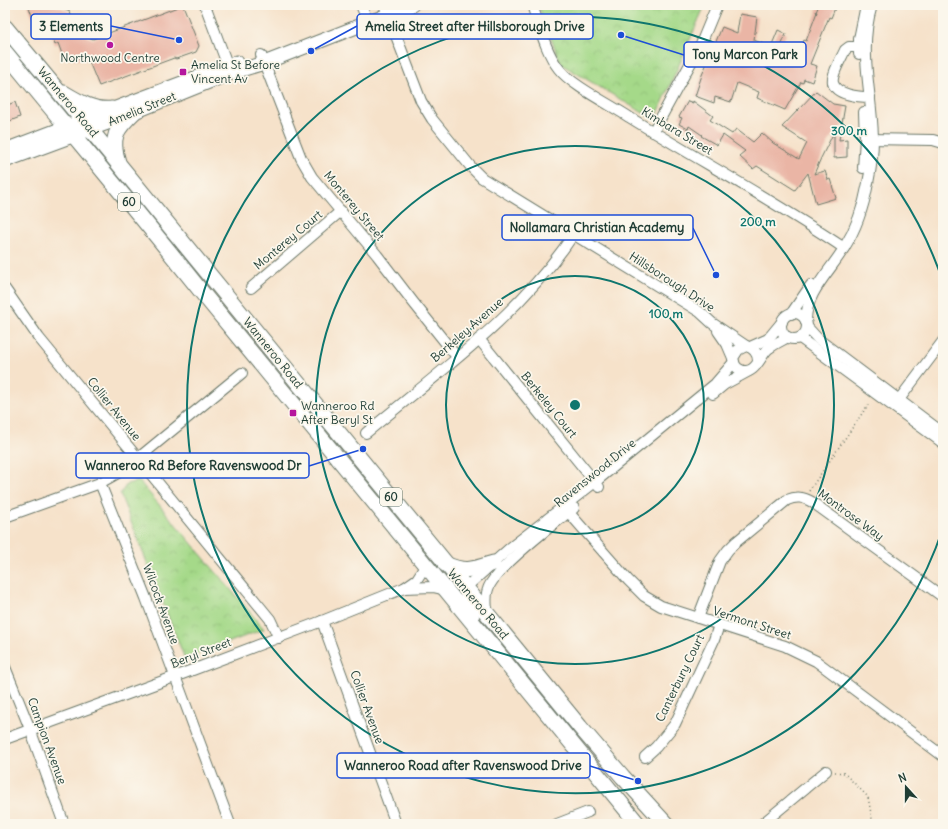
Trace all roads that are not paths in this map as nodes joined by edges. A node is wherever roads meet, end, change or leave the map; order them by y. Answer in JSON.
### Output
{"nodes":[{"id":1,"x":205,"y":5,"type":"edge"},
{"id":2,"x":414,"y":5,"type":"edge"},
{"id":3,"x":532,"y":5,"type":"edge"},
{"id":4,"x":717,"y":5,"type":"edge"},
{"id":5,"x":866,"y":5,"type":"edge"},
{"id":6,"x":872,"y":5,"type":"edge"},
{"id":7,"x":387,"y":9,"type":"edge"},
{"id":8,"x":365,"y":14,"type":"edge"},
{"id":9,"x":5,"y":27,"type":"edge"},
{"id":10,"x":862,"y":47,"type":"junction"},
{"id":11,"x":5,"y":52,"type":"edge"},
{"id":12,"x":262,"y":59,"type":"junction"},
{"id":13,"x":229,"y":69,"type":"junction"},
{"id":14,"x":55,"y":87,"type":"junction"},
{"id":15,"x":866,"y":97,"type":"junction"},
{"id":16,"x":112,"y":110,"type":"junction"},
{"id":17,"x":134,"y":112,"type":"junction"},
{"id":18,"x":86,"y":125,"type":"junction"},
{"id":19,"x":69,"y":131,"type":"junction"},
{"id":20,"x":653,"y":132,"type":"junction"},
{"id":21,"x":869,"y":139,"type":"junction"},
{"id":22,"x":943,"y":142,"type":"edge"},
{"id":23,"x":5,"y":150,"type":"edge"},
{"id":24,"x":5,"y":161,"type":"edge"},
{"id":25,"x":120,"y":166,"type":"junction"},
{"id":26,"x":341,"y":211,"type":"junction"},
{"id":27,"x":573,"y":235,"type":"junction"},
{"id":28,"x":842,"y":246,"type":"junction"},
{"id":29,"x":251,"y":288,"type":"dead end"},
{"id":30,"x":5,"y":289,"type":"edge"},
{"id":31,"x":791,"y":314,"type":"junction"},
{"id":32,"x":782,"y":322,"type":"junction"},
{"id":33,"x":712,"y":323,"type":"junction"},
{"id":34,"x":806,"y":324,"type":"junction"},
{"id":35,"x":788,"y":337,"type":"junction"},
{"id":36,"x":800,"y":338,"type":"junction"},
{"id":37,"x":479,"y":340,"type":"junction"},
{"id":38,"x":943,"y":341,"type":"edge"},
{"id":39,"x":748,"y":347,"type":"junction"},
{"id":40,"x":457,"y":357,"type":"junction"},
{"id":41,"x":734,"y":360,"type":"junction"},
{"id":42,"x":758,"y":361,"type":"junction"},
{"id":43,"x":749,"y":371,"type":"junction"},
{"id":44,"x":242,"y":373,"type":"dead end"},
{"id":45,"x":896,"y":404,"type":"junction"},
{"id":46,"x":366,"y":433,"type":"dead end"},
{"id":47,"x":943,"y":433,"type":"edge"},
{"id":48,"x":943,"y":442,"type":"edge"},
{"id":49,"x":138,"y":459,"type":"junction"},
{"id":50,"x":100,"y":482,"type":"junction"},
{"id":51,"x":597,"y":485,"type":"junction"},
{"id":52,"x":567,"y":509,"type":"junction"},
{"id":53,"x":5,"y":517,"type":"edge"},
{"id":54,"x":444,"y":563,"type":"junction"},
{"id":55,"x":493,"y":563,"type":"junction"},
{"id":56,"x":426,"y":565,"type":"junction"},
{"id":57,"x":404,"y":588,"type":"junction"},
{"id":58,"x":465,"y":588,"type":"junction"},
{"id":59,"x":446,"y":590,"type":"junction"},
{"id":60,"x":943,"y":597,"type":"edge"},
{"id":61,"x":488,"y":616,"type":"junction"},
{"id":62,"x":698,"y":618,"type":"junction"},
{"id":63,"x":322,"y":621,"type":"junction"},
{"id":64,"x":719,"y":625,"type":"junction"},
{"id":65,"x":279,"y":638,"type":"junction"},
{"id":66,"x":492,"y":646,"type":"junction"},
{"id":67,"x":5,"y":667,"type":"edge"},
{"id":68,"x":174,"y":677,"type":"junction"},
{"id":69,"x":30,"y":729,"type":"junction"},
{"id":70,"x":5,"y":739,"type":"edge"},
{"id":71,"x":943,"y":756,"type":"edge"},
{"id":72,"x":645,"y":758,"type":"dead end"},
{"id":73,"x":826,"y":771,"type":"road end"},
{"id":74,"x":588,"y":812,"type":"dead end"},
{"id":75,"x":64,"y":824,"type":"edge"},
{"id":76,"x":230,"y":824,"type":"edge"},
{"id":77,"x":396,"y":824,"type":"edge"},
{"id":78,"x":557,"y":824,"type":"edge"},
{"id":79,"x":638,"y":824,"type":"edge"},
{"id":80,"x":666,"y":824,"type":"edge"},
{"id":81,"x":762,"y":824,"type":"edge"}],
"edges":[{"from":1,"to":13,"type":"street"},
{"from":2,"to":7,"type":"main road","name":"Amelia Street"},
{"from":3,"to":20,"type":"street","name":"Kimbara Street"},
{"from":4,"to":20,"type":"street"},
{"from":5,"to":10,"type":"street"},
{"from":6,"to":10,"type":"street"},
{"from":7,"to":8,"type":"main road","name":"Amelia Street"},
{"from":7,"to":27,"type":"street","name":"Hillsborough Drive"},
{"from":8,"to":12,"type":"main road","name":"Amelia Street"},
{"from":9,"to":14,"type":"highway","name":"Wanneroo Road","number":"60"},
{"from":10,"to":15,"type":"street"},
{"from":10,"to":15,"type":"street"},
{"from":11,"to":19,"type":"highway","name":"Wanneroo Road","number":"60"},
{"from":12,"to":13,"type":"main road","name":"Amelia Street"},
{"from":12,"to":26,"type":"street","name":"Monterey Street"},
{"from":13,"to":16,"type":"main road","name":"Amelia Street"},
{"from":13,"to":17,"type":"main road","name":"Amelia Street"},
{"from":14,"to":16,"type":"highway"},
{"from":14,"to":18,"type":"highway","name":"Wanneroo Road","number":"60"},
{"from":15,"to":21,"type":"street"},
{"from":16,"to":18,"type":"main road","name":"Amelia Street"},
{"from":17,"to":18,"type":"main road","name":"Amelia Street"},
{"from":17,"to":25,"type":"highway"},
{"from":18,"to":19,"type":"main road","name":"Amelia Street"},
{"from":18,"to":25,"type":"highway","name":"Wanneroo Road","number":"60"},
{"from":19,"to":23,"type":"main road","name":"Amelia Street"},
{"from":19,"to":24,"type":"main road","name":"Amelia Street"},
{"from":19,"to":56,"type":"highway","name":"Wanneroo Road","number":"60"},
{"from":20,"to":28,"type":"street","name":"Kimbara Street"},
{"from":21,"to":22,"type":"street"},
{"from":21,"to":28,"type":"street"},
{"from":25,"to":54,"type":"highway","name":"Wanneroo Road","number":"60"},
{"from":26,"to":29,"type":"street","name":"Monterey Court"},
{"from":26,"to":40,"type":"street","name":"Monterey Street"},
{"from":27,"to":33,"type":"street","name":"Hillsborough Drive"},
{"from":27,"to":37,"type":"street","name":"Berkeley Avenue"},
{"from":28,"to":31,"type":"street"},
{"from":28,"to":34,"type":"street"},
{"from":30,"to":49,"type":"street","name":"Collier Avenue"},
{"from":31,"to":32,"type":"street"},
{"from":31,"to":34,"type":"street"},
{"from":32,"to":35,"type":"street"},
{"from":32,"to":39,"type":"street"},
{"from":33,"to":39,"type":"street","name":"Hillsborough Drive"},
{"from":33,"to":41,"type":"street","name":"Hillsborough Drive"},
{"from":34,"to":36,"type":"street"},
{"from":34,"to":45,"type":"street"},
{"from":35,"to":36,"type":"street"},
{"from":35,"to":42,"type":"street"},
{"from":36,"to":45,"type":"street"},
{"from":37,"to":40,"type":"street","name":"Berkeley Avenue"},
{"from":37,"to":51,"type":"street","name":"Berkeley Court"},
{"from":38,"to":45,"type":"street"},
{"from":39,"to":41,"type":"street"},
{"from":39,"to":42,"type":"street"},
{"from":40,"to":46,"type":"street","name":"Berkeley Avenue"},
{"from":41,"to":43,"type":"street"},
{"from":41,"to":51,"type":"street","name":"Ravenswood Drive"},
{"from":42,"to":43,"type":"street"},
{"from":43,"to":51,"type":"street","name":"Ravenswood Drive"},
{"from":44,"to":49,"type":"street"},
{"from":45,"to":47,"type":"street"},
{"from":45,"to":48,"type":"street"},
{"from":49,"to":50,"type":"street"},
{"from":49,"to":65,"type":"street","name":"Collier Avenue"},
{"from":50,"to":53,"type":"street"},
{"from":50,"to":68,"type":"street","name":"Wilcock Avenue"},
{"from":51,"to":52,"type":"street","name":"Ravenswood Drive"},
{"from":52,"to":55,"type":"street","name":"Ravenswood Drive"},
{"from":52,"to":61,"type":"street","name":"Ravenswood Drive"},
{"from":52,"to":62,"type":"street","name":"Vermont Street"},
{"from":54,"to":55,"type":"highway"},
{"from":54,"to":58,"type":"highway","name":"Wanneroo Road","number":"60"},
{"from":55,"to":58,"type":"street","name":"Ravenswood Drive"},
{"from":56,"to":57,"type":"street","name":"Beryl Street"},
{"from":56,"to":59,"type":"highway","name":"Wanneroo Road","number":"60"},
{"from":57,"to":59,"type":"street","name":"Beryl Street"},
{"from":57,"to":63,"type":"street","name":"Beryl Street"},
{"from":58,"to":61,"type":"highway","name":"Wanneroo Road","number":"60"},
{"from":58,"to":66,"type":"street"},
{"from":59,"to":66,"type":"highway","name":"Wanneroo Road","number":"60"},
{"from":60,"to":62,"type":"street","name":"Montrose Way"},
{"from":61,"to":80,"type":"highway","name":"Wanneroo Road","number":"60"},
{"from":62,"to":64,"type":"street","name":"Vermont Street"},
{"from":63,"to":65,"type":"street","name":"Beryl Street"},
{"from":63,"to":77,"type":"street","name":"Collier Avenue"},
{"from":64,"to":71,"type":"street","name":"Vermont Street"},
{"from":64,"to":72,"type":"street","name":"Canterbury Court"},
{"from":65,"to":68,"type":"street","name":"Beryl Street"},
{"from":66,"to":79,"type":"highway","name":"Wanneroo Road","number":"60"},
{"from":67,"to":69,"type":"street","name":"Campion Avenue"},
{"from":68,"to":69,"type":"street","name":"Beryl Street"},
{"from":68,"to":76,"type":"street","name":"Wilcock Avenue"},
{"from":69,"to":70,"type":"street","name":"Beryl Street"},
{"from":69,"to":75,"type":"street","name":"Campion Avenue"},
{"from":73,"to":81,"type":"street"},
{"from":74,"to":78,"type":"street"}]}
